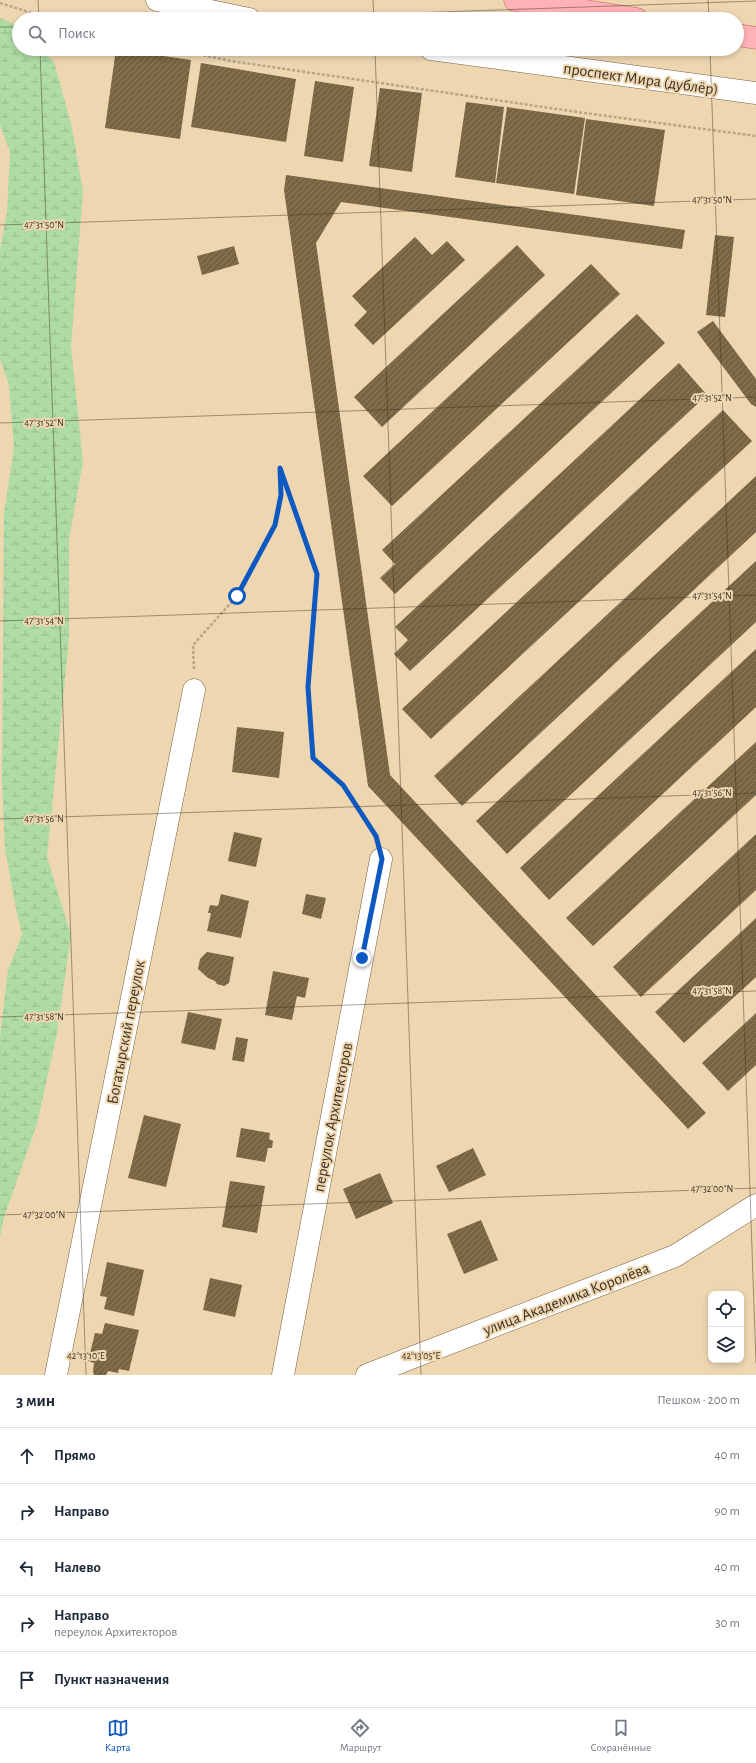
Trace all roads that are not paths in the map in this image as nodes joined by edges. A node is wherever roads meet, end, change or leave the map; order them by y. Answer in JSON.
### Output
{"nodes":[{"id":1,"x":157,"y":0,"type":"edge"},
{"id":2,"x":515,"y":0,"type":"edge"},
{"id":3,"x":215,"y":12,"type":"edge"},
{"id":4,"x":592,"y":12,"type":"edge"},
{"id":5,"x":744,"y":36,"type":"edge"},
{"id":6,"x":756,"y":38,"type":"edge"},
{"id":7,"x":482,"y":56,"type":"edge"},
{"id":8,"x":756,"y":94,"type":"edge"},
{"id":9,"x":194,"y":690,"type":"road end"},
{"id":10,"x":382,"y":859,"type":"road end"},
{"id":11,"x":756,"y":1205,"type":"edge"},
{"id":12,"x":56,"y":1375,"type":"edge"},
{"id":13,"x":282,"y":1375,"type":"edge"},
{"id":14,"x":367,"y":1375,"type":"edge"}],
"edges":[{"from":1,"to":3,"type":"street"},
{"from":2,"to":4,"type":"main road"},
{"from":5,"to":6,"type":"main road"},
{"from":7,"to":8,"type":"street","name":"проспект Мира (дублёр)"},
{"from":9,"to":12,"type":"street","name":"Богатырский переулок"},
{"from":10,"to":13,"type":"street","name":"переулок Архитекторов"},
{"from":11,"to":14,"type":"street","name":"улица Академика Королёва"}]}
